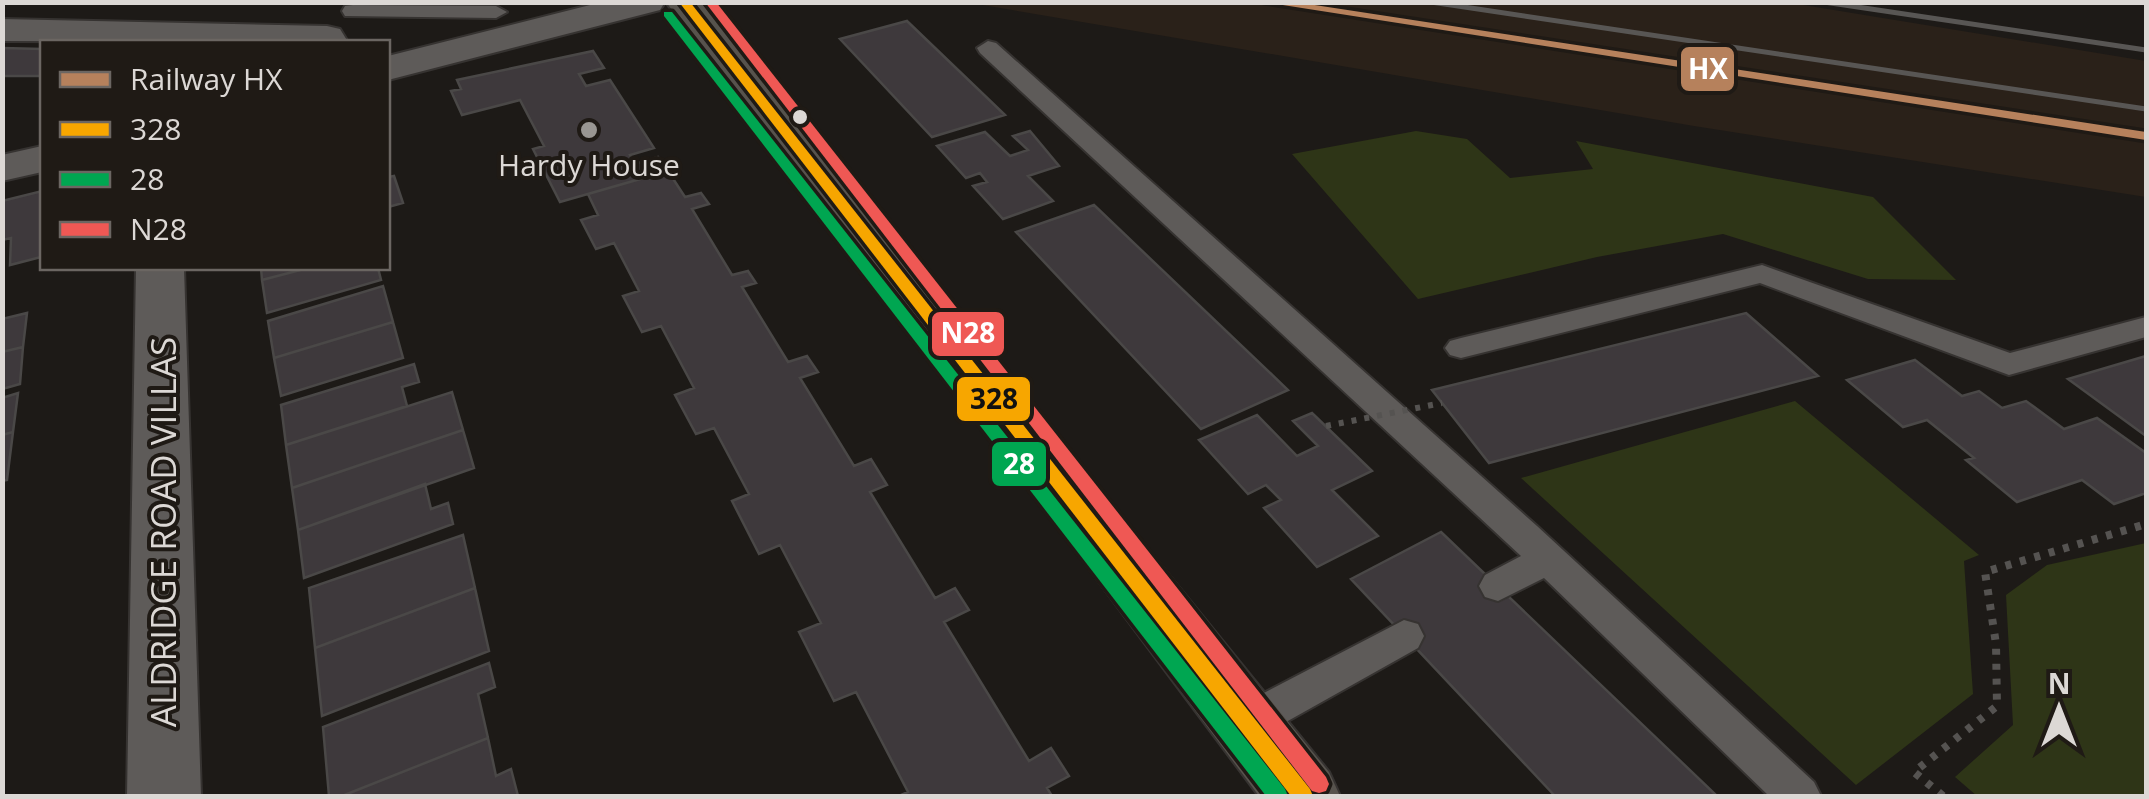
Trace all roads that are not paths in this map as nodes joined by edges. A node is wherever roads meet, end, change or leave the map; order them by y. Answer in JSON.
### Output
{"nodes":[{"id":1,"x":646,"y":2,"type":"edge"},
{"id":2,"x":684,"y":2,"type":"edge"},
{"id":3,"x":496,"y":12,"type":"dead end"},
{"id":4,"x":343,"y":23,"type":"edge"},
{"id":5,"x":2,"y":30,"type":"edge"},
{"id":6,"x":121,"y":37,"type":"edge"},
{"id":7,"x":988,"y":48,"type":"dead end"},
{"id":8,"x":390,"y":67,"type":"edge"},
{"id":9,"x":40,"y":159,"type":"edge"},
{"id":10,"x":2,"y":168,"type":"edge"},
{"id":11,"x":160,"y":270,"type":"edge"},
{"id":12,"x":2146,"y":327,"type":"edge"},
{"id":13,"x":1461,"y":348,"type":"dead end"},
{"id":14,"x":1547,"y":558,"type":"junction"},
{"id":15,"x":1498,"y":586,"type":"dead end"},
{"id":16,"x":1404,"y":636,"type":"dead end"},
{"id":17,"x":1246,"y":723,"type":"junction"},
{"id":18,"x":164,"y":796,"type":"edge"},
{"id":19,"x":1303,"y":796,"type":"edge"},
{"id":20,"x":1799,"y":796,"type":"edge"}],
"edges":[{"from":1,"to":8,"type":"street"},
{"from":2,"to":17,"type":"main road"},
{"from":3,"to":4,"type":"lane"},
{"from":4,"to":6,"type":"street"},
{"from":5,"to":6,"type":"street"},
{"from":7,"to":14,"type":"lane"},
{"from":9,"to":10,"type":"street"},
{"from":11,"to":18,"type":"street","name":"ALDRIDGE ROAD VILLAS"},
{"from":12,"to":13,"type":"lane"},
{"from":14,"to":15,"type":"lane"},
{"from":14,"to":20,"type":"lane"},
{"from":16,"to":17,"type":"lane"},
{"from":17,"to":19,"type":"main road"}]}
